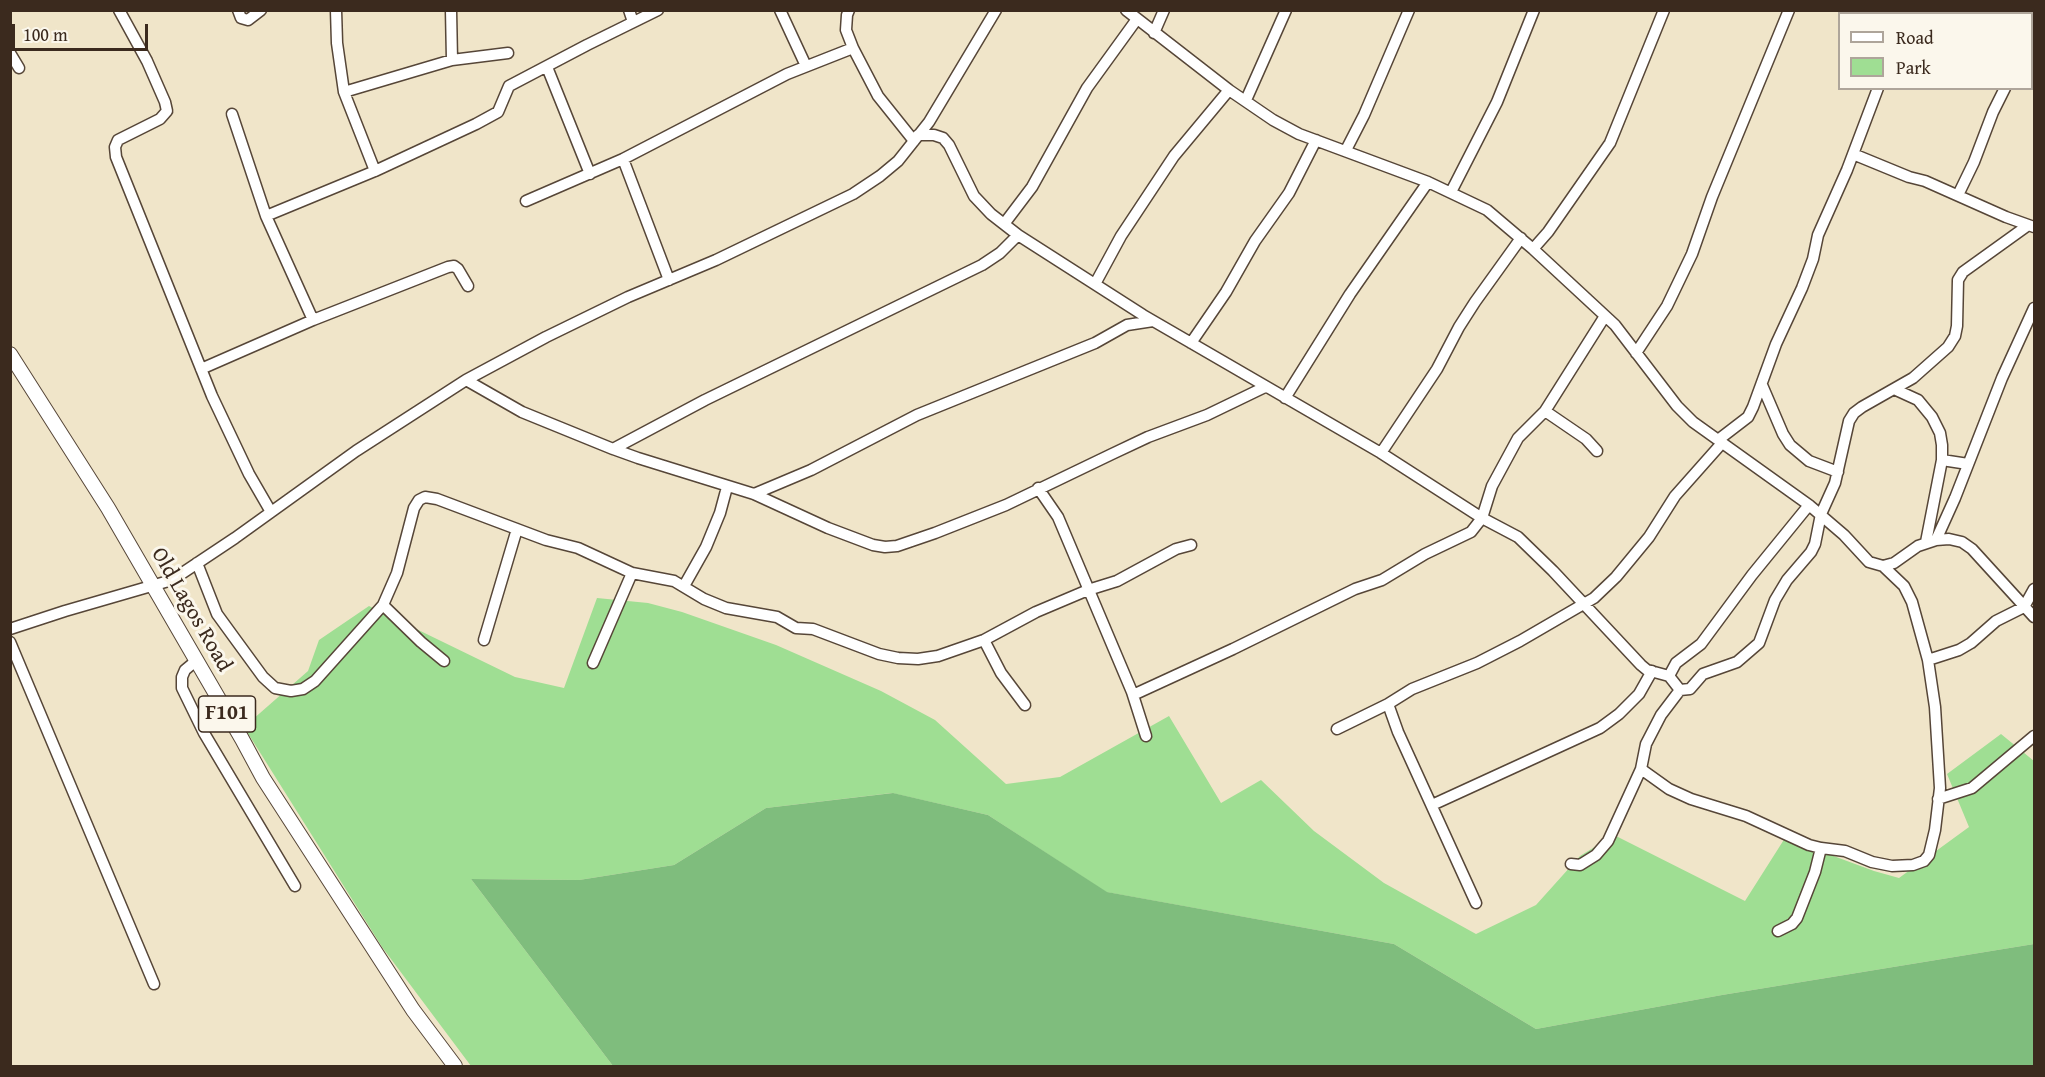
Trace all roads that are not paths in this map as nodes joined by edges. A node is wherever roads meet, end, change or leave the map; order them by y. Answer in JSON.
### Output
{"nodes":[{"id":1,"x":119,"y":10,"type":"edge"},
{"id":2,"x":238,"y":10,"type":"edge"},
{"id":3,"x":261,"y":10,"type":"edge"},
{"id":4,"x":336,"y":10,"type":"edge"},
{"id":5,"x":451,"y":10,"type":"edge"},
{"id":6,"x":629,"y":10,"type":"edge"},
{"id":7,"x":658,"y":10,"type":"edge"},
{"id":8,"x":780,"y":10,"type":"edge"},
{"id":9,"x":849,"y":10,"type":"edge"},
{"id":10,"x":996,"y":10,"type":"edge"},
{"id":11,"x":1126,"y":10,"type":"edge"},
{"id":12,"x":1164,"y":10,"type":"edge"},
{"id":13,"x":1286,"y":10,"type":"edge"},
{"id":14,"x":1409,"y":10,"type":"edge"},
{"id":15,"x":1534,"y":10,"type":"edge"},
{"id":16,"x":1664,"y":10,"type":"edge"},
{"id":17,"x":1789,"y":10,"type":"edge"},
{"id":18,"x":1137,"y":20,"type":"junction"},
{"id":19,"x":633,"y":22,"type":"junction"},
{"id":20,"x":1154,"y":33,"type":"junction"},
{"id":21,"x":853,"y":48,"type":"junction"},
{"id":22,"x":10,"y":53,"type":"edge"},
{"id":23,"x":508,"y":53,"type":"dead end"},
{"id":24,"x":452,"y":60,"type":"junction"},
{"id":25,"x":547,"y":66,"type":"junction"},
{"id":26,"x":806,"y":66,"type":"junction"},
{"id":27,"x":19,"y":68,"type":"dead end"},
{"id":28,"x":1229,"y":90,"type":"junction"},
{"id":29,"x":1877,"y":90,"type":"edge"},
{"id":30,"x":2004,"y":90,"type":"edge"},
{"id":31,"x":344,"y":92,"type":"junction"},
{"id":32,"x":1246,"y":100,"type":"junction"},
{"id":33,"x":232,"y":114,"type":"dead end"},
{"id":34,"x":916,"y":138,"type":"junction"},
{"id":35,"x":1316,"y":140,"type":"junction"},
{"id":36,"x":1346,"y":150,"type":"junction"},
{"id":37,"x":1853,"y":154,"type":"junction"},
{"id":38,"x":623,"y":159,"type":"junction"},
{"id":39,"x":375,"y":171,"type":"junction"},
{"id":40,"x":590,"y":174,"type":"junction"},
{"id":41,"x":1428,"y":182,"type":"junction"},
{"id":42,"x":1450,"y":192,"type":"junction"},
{"id":43,"x":1958,"y":195,"type":"junction"},
{"id":44,"x":526,"y":201,"type":"dead end"},
{"id":45,"x":266,"y":216,"type":"junction"},
{"id":46,"x":1004,"y":224,"type":"junction"},
{"id":47,"x":2031,"y":226,"type":"edge"},
{"id":48,"x":1018,"y":236,"type":"junction"},
{"id":49,"x":1521,"y":238,"type":"junction"},
{"id":50,"x":1533,"y":249,"type":"junction"},
{"id":51,"x":669,"y":280,"type":"junction"},
{"id":52,"x":1095,"y":284,"type":"junction"},
{"id":53,"x":468,"y":286,"type":"dead end"},
{"id":54,"x":1133,"y":308,"type":"junction"},
{"id":55,"x":2034,"y":308,"type":"edge"},
{"id":56,"x":1605,"y":315,"type":"junction"},
{"id":57,"x":313,"y":320,"type":"junction"},
{"id":58,"x":1152,"y":321,"type":"junction"},
{"id":59,"x":1127,"y":326,"type":"junction"},
{"id":60,"x":1191,"y":343,"type":"junction"},
{"id":61,"x":1636,"y":353,"type":"junction"},
{"id":62,"x":10,"y":354,"type":"edge"},
{"id":63,"x":201,"y":369,"type":"junction"},
{"id":64,"x":466,"y":380,"type":"junction"},
{"id":65,"x":1762,"y":385,"type":"junction"},
{"id":66,"x":1265,"y":387,"type":"junction"},
{"id":67,"x":1894,"y":389,"type":"junction"},
{"id":68,"x":1285,"y":398,"type":"junction"},
{"id":69,"x":1545,"y":411,"type":"junction"},
{"id":70,"x":1720,"y":442,"type":"junction"},
{"id":71,"x":613,"y":449,"type":"junction"},
{"id":72,"x":1597,"y":451,"type":"dead end"},
{"id":73,"x":1381,"y":453,"type":"junction"},
{"id":74,"x":1942,"y":460,"type":"junction"},
{"id":75,"x":1968,"y":464,"type":"junction"},
{"id":76,"x":1838,"y":472,"type":"junction"},
{"id":77,"x":780,"y":485,"type":"junction"},
{"id":78,"x":727,"y":487,"type":"junction"},
{"id":79,"x":1038,"y":488,"type":"junction"},
{"id":80,"x":754,"y":494,"type":"junction"},
{"id":81,"x":774,"y":502,"type":"junction"},
{"id":82,"x":1809,"y":505,"type":"junction"},
{"id":83,"x":271,"y":512,"type":"junction"},
{"id":84,"x":1821,"y":514,"type":"junction"},
{"id":85,"x":1482,"y":518,"type":"junction"},
{"id":86,"x":517,"y":529,"type":"junction"},
{"id":87,"x":1931,"y":541,"type":"junction"},
{"id":88,"x":1191,"y":545,"type":"dead end"},
{"id":89,"x":197,"y":563,"type":"junction"},
{"id":90,"x":1884,"y":566,"type":"junction"},
{"id":91,"x":632,"y":573,"type":"junction"},
{"id":92,"x":152,"y":586,"type":"junction"},
{"id":93,"x":684,"y":586,"type":"junction"},
{"id":94,"x":2034,"y":589,"type":"edge"},
{"id":95,"x":1088,"y":590,"type":"junction"},
{"id":96,"x":1584,"y":604,"type":"junction"},
{"id":97,"x":383,"y":605,"type":"junction"},
{"id":98,"x":2024,"y":607,"type":"junction"},
{"id":99,"x":2034,"y":617,"type":"edge"},
{"id":100,"x":10,"y":629,"type":"edge"},
{"id":101,"x":484,"y":640,"type":"dead end"},
{"id":102,"x":984,"y":640,"type":"junction"},
{"id":103,"x":10,"y":642,"type":"edge"},
{"id":104,"x":197,"y":660,"type":"junction"},
{"id":105,"x":1928,"y":660,"type":"junction"},
{"id":106,"x":444,"y":661,"type":"dead end"},
{"id":107,"x":593,"y":663,"type":"dead end"},
{"id":108,"x":1653,"y":671,"type":"junction"},
{"id":109,"x":1669,"y":676,"type":"junction"},
{"id":110,"x":1680,"y":690,"type":"junction"},
{"id":111,"x":1133,"y":695,"type":"junction"},
{"id":112,"x":1388,"y":704,"type":"junction"},
{"id":113,"x":1025,"y":705,"type":"dead end"},
{"id":114,"x":1337,"y":729,"type":"dead end"},
{"id":115,"x":1146,"y":736,"type":"dead end"},
{"id":116,"x":2034,"y":736,"type":"edge"},
{"id":117,"x":1641,"y":769,"type":"junction"},
{"id":118,"x":1938,"y":799,"type":"junction"},
{"id":119,"x":1432,"y":805,"type":"junction"},
{"id":120,"x":1821,"y":848,"type":"junction"},
{"id":121,"x":1571,"y":864,"type":"dead end"},
{"id":122,"x":295,"y":886,"type":"dead end"},
{"id":123,"x":1476,"y":903,"type":"dead end"},
{"id":124,"x":1778,"y":931,"type":"dead end"},
{"id":125,"x":154,"y":984,"type":"dead end"},
{"id":126,"x":455,"y":1066,"type":"edge"}],
"edges":[{"from":1,"to":63,"type":"street"},
{"from":2,"to":3,"type":"street"},
{"from":4,"to":31,"type":"street"},
{"from":5,"to":24,"type":"street"},
{"from":6,"to":19,"type":"street"},
{"from":7,"to":19,"type":"street"},
{"from":8,"to":26,"type":"street"},
{"from":9,"to":21,"type":"street"},
{"from":10,"to":34,"type":"street"},
{"from":11,"to":18,"type":"street"},
{"from":12,"to":20,"type":"street"},
{"from":13,"to":32,"type":"street"},
{"from":14,"to":36,"type":"street"},
{"from":15,"to":42,"type":"street"},
{"from":16,"to":50,"type":"street"},
{"from":17,"to":61,"type":"street"},
{"from":18,"to":20,"type":"street"},
{"from":18,"to":46,"type":"street"},
{"from":19,"to":25,"type":"street"},
{"from":20,"to":28,"type":"street"},
{"from":21,"to":26,"type":"street"},
{"from":21,"to":34,"type":"street"},
{"from":22,"to":27,"type":"street"},
{"from":23,"to":24,"type":"street"},
{"from":24,"to":31,"type":"street"},
{"from":25,"to":39,"type":"street"},
{"from":25,"to":40,"type":"street"},
{"from":26,"to":38,"type":"street"},
{"from":28,"to":32,"type":"street"},
{"from":28,"to":52,"type":"street"},
{"from":29,"to":37,"type":"street"},
{"from":30,"to":43,"type":"street"},
{"from":31,"to":39,"type":"street"},
{"from":32,"to":35,"type":"street"},
{"from":33,"to":45,"type":"street"},
{"from":34,"to":46,"type":"street"},
{"from":34,"to":51,"type":"street"},
{"from":35,"to":36,"type":"street"},
{"from":35,"to":60,"type":"street"},
{"from":36,"to":41,"type":"street"},
{"from":37,"to":43,"type":"street"},
{"from":37,"to":65,"type":"street"},
{"from":38,"to":40,"type":"street"},
{"from":38,"to":51,"type":"street"},
{"from":39,"to":45,"type":"street"},
{"from":40,"to":44,"type":"street"},
{"from":41,"to":42,"type":"street"},
{"from":41,"to":68,"type":"street"},
{"from":42,"to":49,"type":"street"},
{"from":43,"to":47,"type":"street"},
{"from":45,"to":57,"type":"street"},
{"from":46,"to":48,"type":"street"},
{"from":47,"to":67,"type":"street"},
{"from":48,"to":52,"type":"street"},
{"from":48,"to":71,"type":"street"},
{"from":49,"to":50,"type":"street"},
{"from":49,"to":73,"type":"street"},
{"from":50,"to":56,"type":"street"},
{"from":51,"to":64,"type":"street"},
{"from":52,"to":54,"type":"street"},
{"from":53,"to":57,"type":"street"},
{"from":54,"to":58,"type":"street"},
{"from":54,"to":59,"type":"street"},
{"from":55,"to":75,"type":"street"},
{"from":56,"to":61,"type":"street"},
{"from":56,"to":69,"type":"street"},
{"from":57,"to":63,"type":"street"},
{"from":58,"to":59,"type":"street"},
{"from":58,"to":60,"type":"street"},
{"from":59,"to":77,"type":"street"},
{"from":60,"to":66,"type":"street"},
{"from":61,"to":70,"type":"street"},
{"from":62,"to":92,"type":"main road","name":"Old Lagos Road","number":"F101"},
{"from":63,"to":83,"type":"street"},
{"from":64,"to":71,"type":"street"},
{"from":64,"to":83,"type":"street"},
{"from":65,"to":70,"type":"street"},
{"from":65,"to":76,"type":"street"},
{"from":66,"to":68,"type":"street"},
{"from":66,"to":79,"type":"street"},
{"from":67,"to":74,"type":"street"},
{"from":67,"to":76,"type":"street"},
{"from":68,"to":73,"type":"street"},
{"from":69,"to":72,"type":"street"},
{"from":69,"to":85,"type":"street"},
{"from":70,"to":82,"type":"street"},
{"from":70,"to":96,"type":"street"},
{"from":71,"to":78,"type":"street"},
{"from":73,"to":85,"type":"street"},
{"from":74,"to":75,"type":"street"},
{"from":74,"to":87,"type":"street"},
{"from":75,"to":87,"type":"street"},
{"from":76,"to":84,"type":"street"},
{"from":77,"to":80,"type":"street"},
{"from":77,"to":81,"type":"street"},
{"from":78,"to":80,"type":"street"},
{"from":78,"to":93,"type":"street"},
{"from":79,"to":81,"type":"street"},
{"from":79,"to":95,"type":"street"},
{"from":80,"to":81,"type":"street"},
{"from":82,"to":84,"type":"street"},
{"from":82,"to":109,"type":"street"},
{"from":83,"to":89,"type":"street"},
{"from":84,"to":90,"type":"street"},
{"from":84,"to":110,"type":"street"},
{"from":85,"to":96,"type":"street"},
{"from":85,"to":111,"type":"street"},
{"from":86,"to":91,"type":"street"},
{"from":86,"to":97,"type":"street"},
{"from":86,"to":101,"type":"street"},
{"from":87,"to":90,"type":"street"},
{"from":87,"to":98,"type":"street"},
{"from":88,"to":95,"type":"street"},
{"from":89,"to":92,"type":"street"},
{"from":89,"to":97,"type":"street"},
{"from":90,"to":105,"type":"street"},
{"from":91,"to":93,"type":"street"},
{"from":91,"to":107,"type":"street"},
{"from":92,"to":100,"type":"street"},
{"from":92,"to":104,"type":"main road","name":"Old Lagos Road","number":"F101"},
{"from":93,"to":102,"type":"street"},
{"from":94,"to":98,"type":"street"},
{"from":95,"to":102,"type":"street"},
{"from":95,"to":111,"type":"street"},
{"from":96,"to":108,"type":"street"},
{"from":96,"to":112,"type":"street"},
{"from":97,"to":106,"type":"street"},
{"from":98,"to":99,"type":"street"},
{"from":98,"to":105,"type":"street"},
{"from":102,"to":113,"type":"street"},
{"from":103,"to":125,"type":"street"},
{"from":104,"to":122,"type":"street"},
{"from":104,"to":126,"type":"main road","name":"Old Lagos Road","number":"F101"},
{"from":105,"to":118,"type":"street"},
{"from":108,"to":109,"type":"street"},
{"from":108,"to":119,"type":"street"},
{"from":109,"to":110,"type":"street"},
{"from":110,"to":117,"type":"street"},
{"from":111,"to":115,"type":"street"},
{"from":112,"to":114,"type":"street"},
{"from":112,"to":119,"type":"street"},
{"from":116,"to":118,"type":"street"},
{"from":117,"to":120,"type":"street"},
{"from":117,"to":121,"type":"street"},
{"from":118,"to":120,"type":"street"},
{"from":119,"to":123,"type":"street"},
{"from":120,"to":124,"type":"street"}]}
